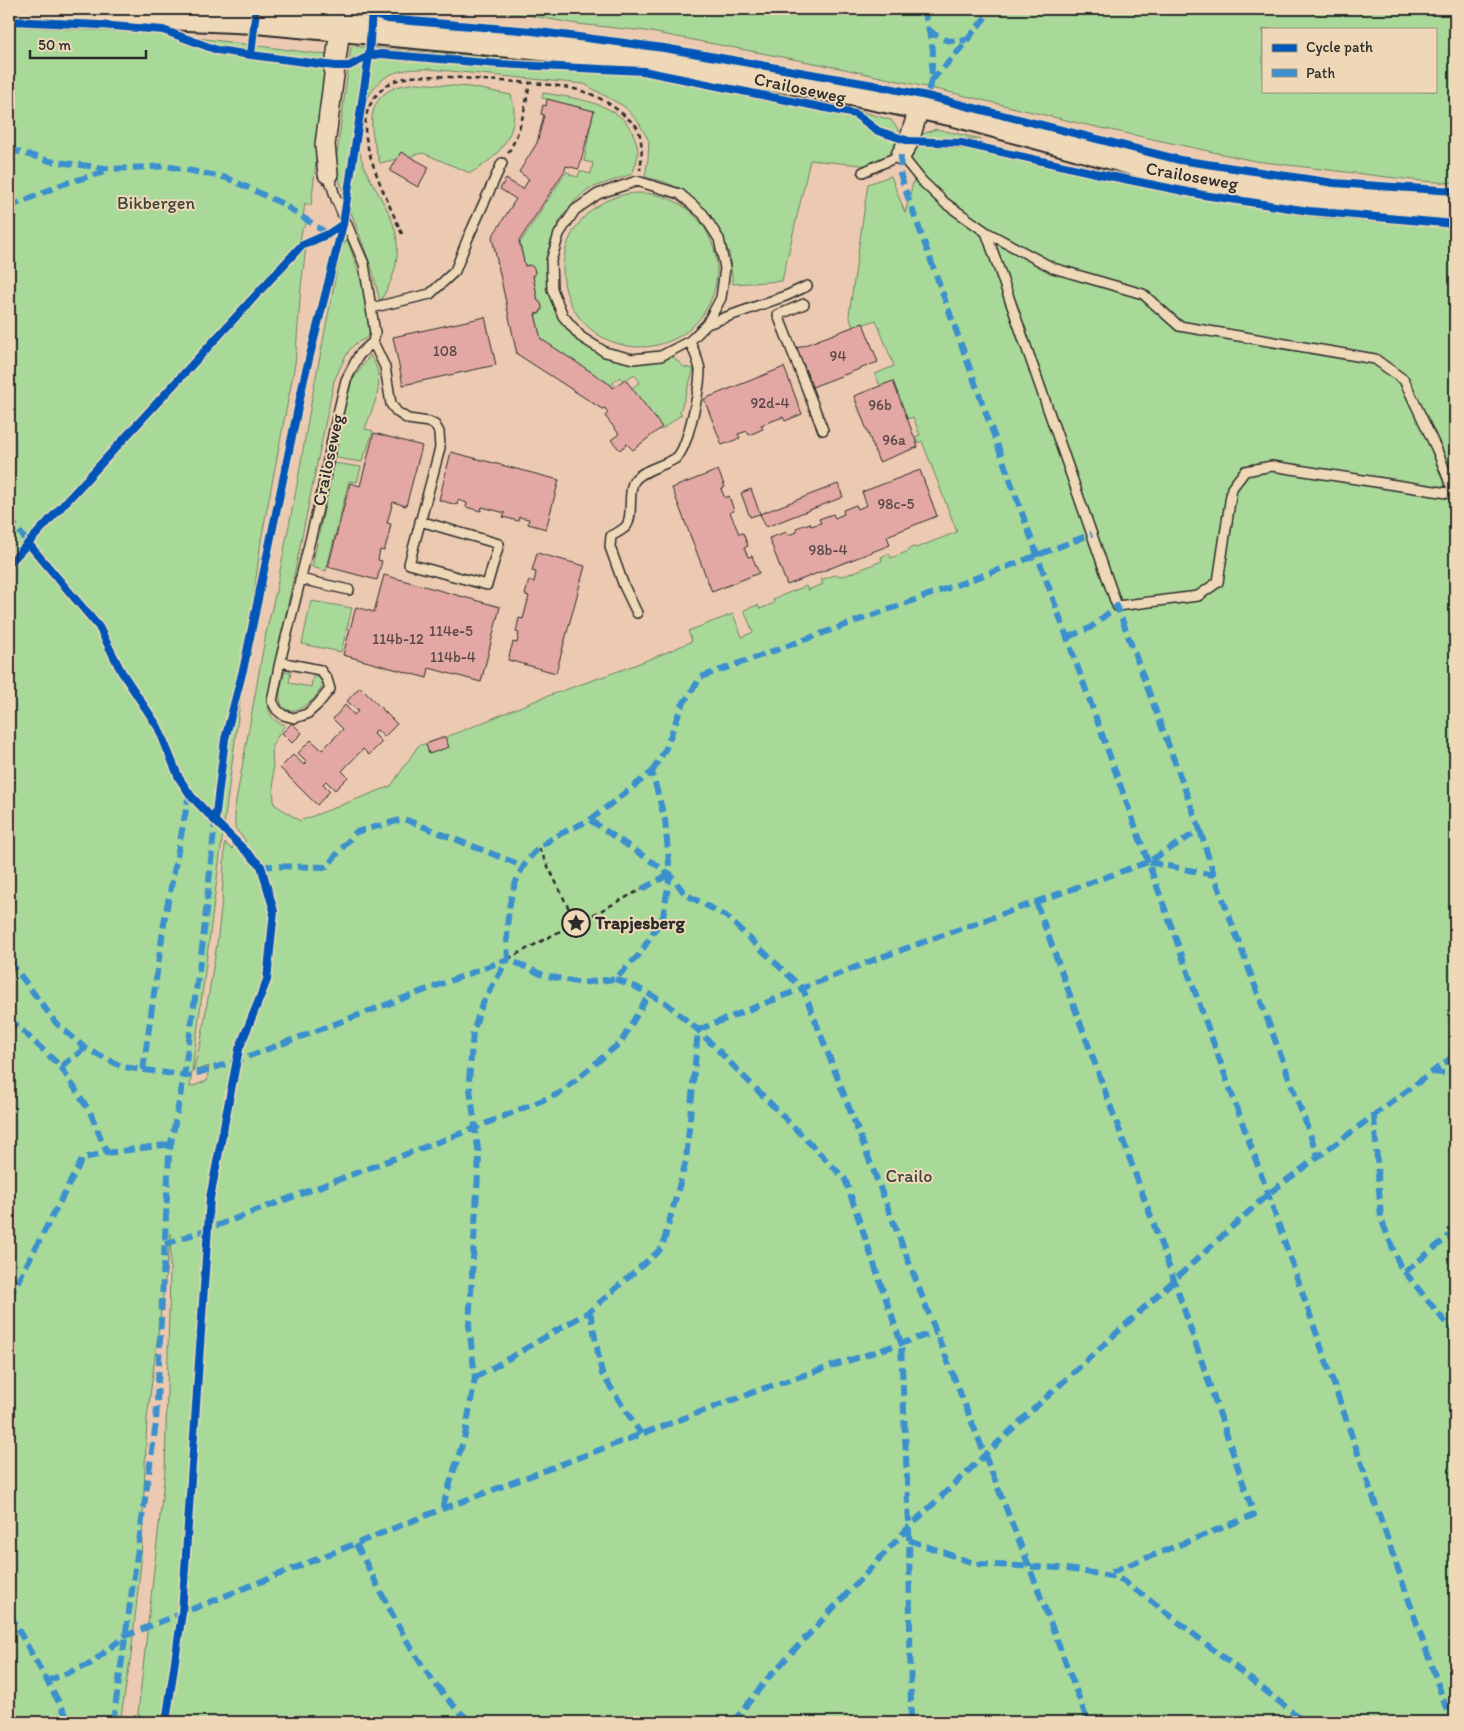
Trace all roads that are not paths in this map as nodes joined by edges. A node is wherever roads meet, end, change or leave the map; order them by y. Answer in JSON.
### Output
{"nodes":[{"id":1,"x":9,"y":9,"type":"edge"},
{"id":2,"x":344,"y":22,"type":"edge"},
{"id":3,"x":918,"y":113,"type":"junction"},
{"id":4,"x":901,"y":156,"type":"junction"},
{"id":5,"x":502,"y":163,"type":"road end"},
{"id":6,"x":863,"y":172,"type":"dead end"},
{"id":7,"x":328,"y":174,"type":"joint"},
{"id":8,"x":1455,"y":206,"type":"edge"},
{"id":9,"x":986,"y":232,"type":"junction"},
{"id":10,"x":807,"y":286,"type":"dead end"},
{"id":11,"x":804,"y":304,"type":"dead end"},
{"id":12,"x":371,"y":308,"type":"junction"},
{"id":13,"x":708,"y":324,"type":"junction"},
{"id":14,"x":690,"y":341,"type":"junction"},
{"id":15,"x":373,"y":342,"type":"junction"},
{"id":16,"x":823,"y":430,"type":"dead end"},
{"id":17,"x":420,"y":521,"type":"junction"},
{"id":18,"x":300,"y":579,"type":"junction"},
{"id":19,"x":349,"y":590,"type":"dead end"},
{"id":20,"x":636,"y":612,"type":"dead end"},
{"id":21,"x":280,"y":662,"type":"junction"}],
"edges":[{"from":1,"to":2,"type":"main road","name":"Crailoseweg"},
{"from":2,"to":3,"type":"main road","name":"Crailoseweg"},
{"from":2,"to":7,"type":"street"},
{"from":3,"to":4,"type":"street"},
{"from":3,"to":8,"type":"main road","name":"Crailoseweg"},
{"from":4,"to":6,"type":"lane"},
{"from":4,"to":9,"type":"lane"},
{"from":5,"to":12,"type":"lane"},
{"from":7,"to":12,"type":"lane"},
{"from":9,"to":9,"type":"lane"},
{"from":10,"to":13,"type":"lane"},
{"from":11,"to":16,"type":"lane"},
{"from":12,"to":15,"type":"lane"},
{"from":13,"to":14,"type":"lane"},
{"from":13,"to":14,"type":"lane"},
{"from":14,"to":20,"type":"lane"},
{"from":15,"to":17,"type":"lane"},
{"from":15,"to":18,"type":"lane","name":"Crailoseweg"},
{"from":17,"to":17,"type":"lane"},
{"from":18,"to":19,"type":"lane"},
{"from":18,"to":21,"type":"lane","name":"Crailoseweg"},
{"from":21,"to":21,"type":"lane","name":"Crailoseweg"}]}
